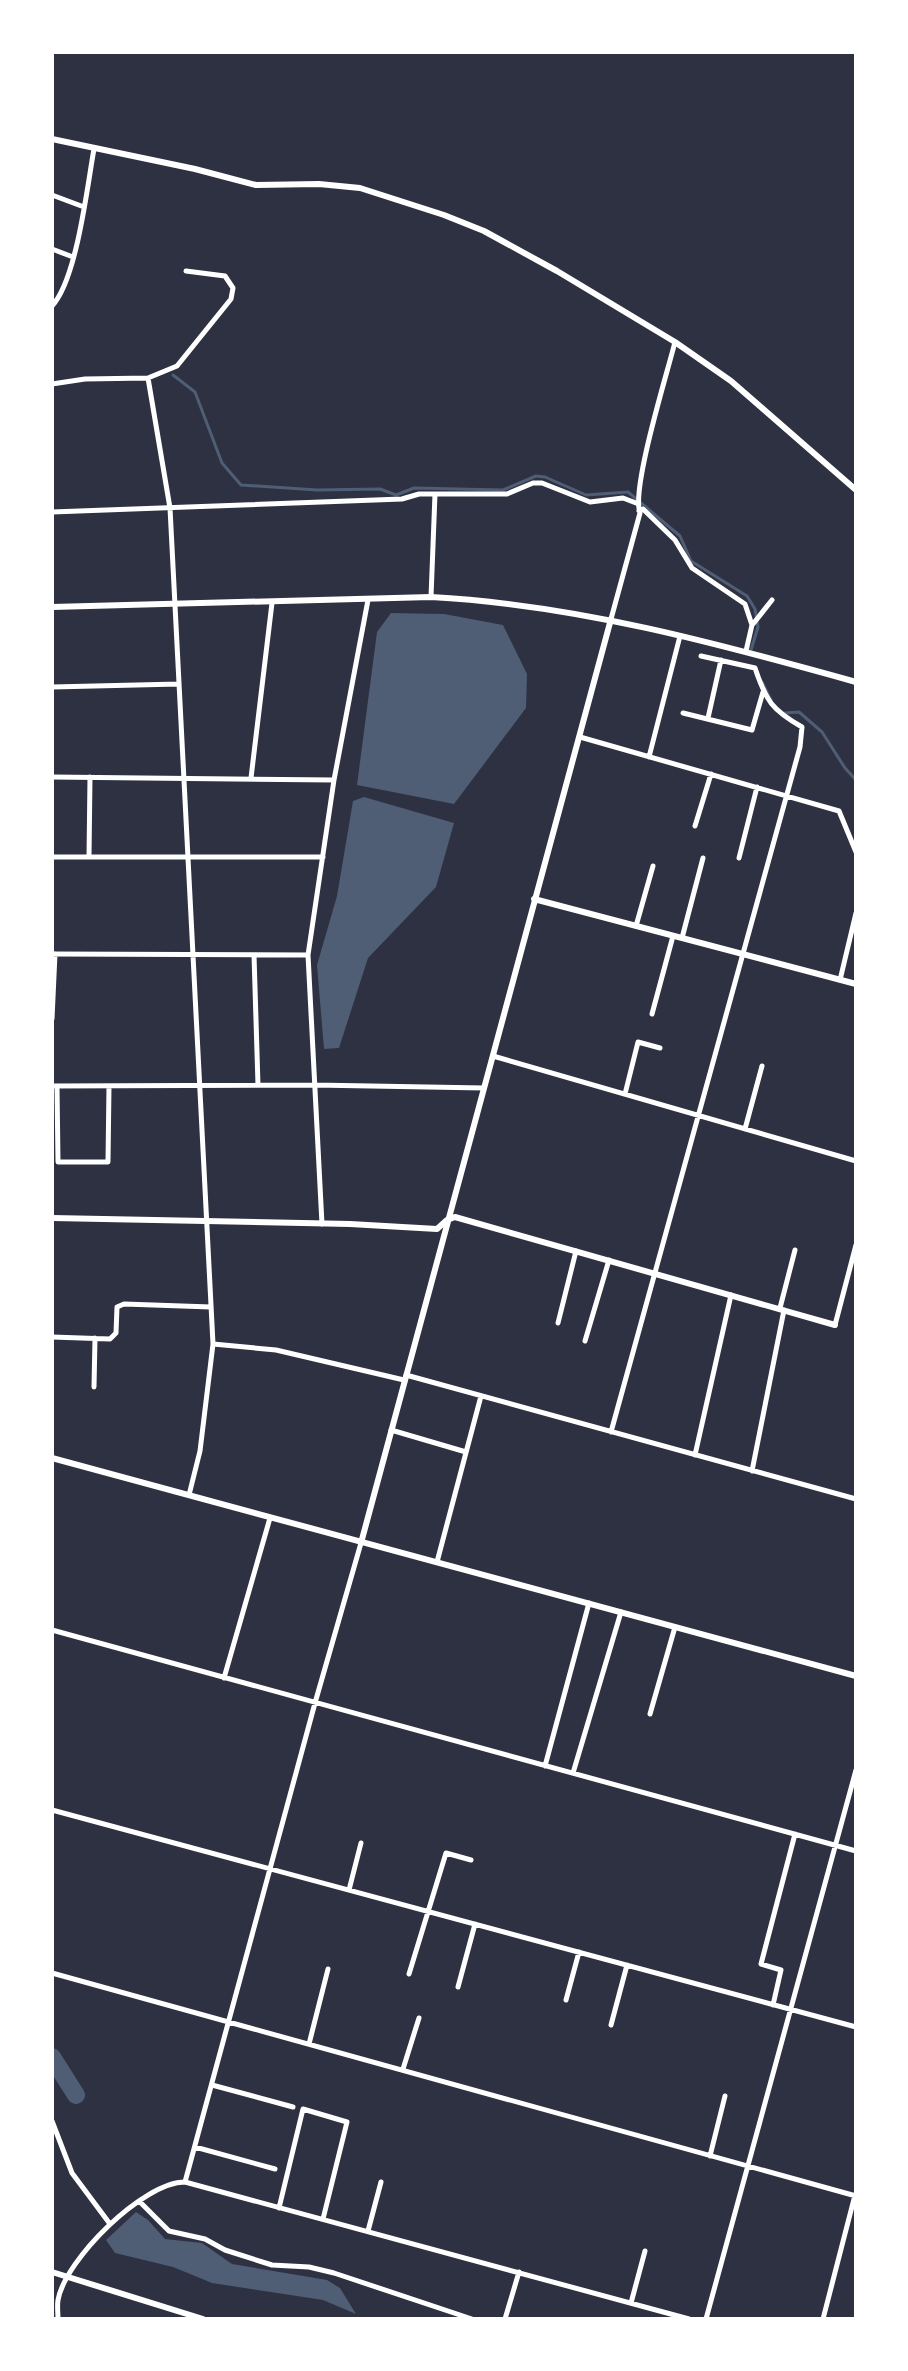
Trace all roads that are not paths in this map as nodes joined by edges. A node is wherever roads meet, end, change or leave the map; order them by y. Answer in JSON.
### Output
{"nodes":[{"id":1,"x":52,"y":139,"type":"edge"},
{"id":2,"x":94,"y":149,"type":"junction"},
{"id":3,"x":52,"y":195,"type":"edge"},
{"id":4,"x":84,"y":207,"type":"junction"},
{"id":5,"x":52,"y":249,"type":"edge"},
{"id":6,"x":73,"y":257,"type":"junction"},
{"id":7,"x":186,"y":271,"type":"dead end"},
{"id":8,"x":52,"y":306,"type":"edge"},
{"id":9,"x":675,"y":342,"type":"junction"},
{"id":10,"x":148,"y":378,"type":"junction"},
{"id":11,"x":52,"y":384,"type":"edge"},
{"id":12,"x":856,"y":490,"type":"edge"},
{"id":13,"x":435,"y":494,"type":"junction"},
{"id":14,"x":636,"y":503,"type":"junction"},
{"id":15,"x":170,"y":508,"type":"junction"},
{"id":16,"x":639,"y":511,"type":"junction"},
{"id":17,"x":52,"y":512,"type":"edge"},
{"id":18,"x":431,"y":597,"type":"junction"},
{"id":19,"x":368,"y":600,"type":"junction"},
{"id":20,"x":772,"y":600,"type":"dead end"},
{"id":21,"x":272,"y":603,"type":"junction"},
{"id":22,"x":175,"y":605,"type":"junction"},
{"id":23,"x":52,"y":607,"type":"edge"},
{"id":24,"x":611,"y":619,"type":"junction"},
{"id":25,"x":752,"y":625,"type":"junction"},
{"id":26,"x":680,"y":636,"type":"junction"},
{"id":27,"x":746,"y":651,"type":"junction"},
{"id":28,"x":701,"y":656,"type":"dead end"},
{"id":29,"x":721,"y":660,"type":"junction"},
{"id":30,"x":856,"y":682,"type":"edge"},
{"id":31,"x":179,"y":684,"type":"junction"},
{"id":32,"x":52,"y":687,"type":"edge"},
{"id":33,"x":763,"y":691,"type":"junction"},
{"id":34,"x":683,"y":713,"type":"dead end"},
{"id":35,"x":708,"y":718,"type":"junction"},
{"id":36,"x":580,"y":737,"type":"junction"},
{"id":37,"x":649,"y":757,"type":"junction"},
{"id":38,"x":711,"y":774,"type":"junction"},
{"id":39,"x":52,"y":777,"type":"edge"},
{"id":40,"x":90,"y":777,"type":"junction"},
{"id":41,"x":184,"y":777,"type":"junction"},
{"id":42,"x":251,"y":778,"type":"junction"},
{"id":43,"x":334,"y":780,"type":"junction"},
{"id":44,"x":757,"y":787,"type":"junction"},
{"id":45,"x":787,"y":795,"type":"junction"},
{"id":46,"x":695,"y":826,"type":"dead end"},
{"id":47,"x":856,"y":852,"type":"edge"},
{"id":48,"x":187,"y":856,"type":"junction"},
{"id":49,"x":52,"y":857,"type":"edge"},
{"id":50,"x":89,"y":857,"type":"junction"},
{"id":51,"x":323,"y":857,"type":"junction"},
{"id":52,"x":703,"y":858,"type":"dead end"},
{"id":53,"x":739,"y":858,"type":"dead end"},
{"id":54,"x":653,"y":866,"type":"dead end"},
{"id":55,"x":534,"y":899,"type":"junction"},
{"id":56,"x":856,"y":913,"type":"edge"},
{"id":57,"x":636,"y":926,"type":"junction"},
{"id":58,"x":673,"y":936,"type":"junction"},
{"id":59,"x":682,"y":938,"type":"junction"},
{"id":60,"x":54,"y":954,"type":"edge"},
{"id":61,"x":743,"y":954,"type":"junction"},
{"id":62,"x":192,"y":955,"type":"junction"},
{"id":63,"x":254,"y":955,"type":"junction"},
{"id":64,"x":308,"y":955,"type":"junction"},
{"id":65,"x":840,"y":980,"type":"junction"},
{"id":66,"x":856,"y":984,"type":"edge"},
{"id":67,"x":652,"y":1014,"type":"dead end"},
{"id":68,"x":52,"y":1019,"type":"edge"},
{"id":69,"x":660,"y":1048,"type":"dead end"},
{"id":70,"x":493,"y":1056,"type":"junction"},
{"id":71,"x":762,"y":1066,"type":"dead end"},
{"id":72,"x":258,"y":1085,"type":"junction"},
{"id":73,"x":314,"y":1085,"type":"junction"},
{"id":74,"x":54,"y":1086,"type":"edge"},
{"id":75,"x":109,"y":1086,"type":"junction"},
{"id":76,"x":199,"y":1086,"type":"junction"},
{"id":77,"x":484,"y":1088,"type":"junction"},
{"id":78,"x":625,"y":1094,"type":"junction"},
{"id":79,"x":698,"y":1115,"type":"junction"},
{"id":80,"x":745,"y":1129,"type":"junction"},
{"id":81,"x":856,"y":1161,"type":"edge"},
{"id":82,"x":52,"y":1218,"type":"edge"},
{"id":83,"x":447,"y":1220,"type":"junction"},
{"id":84,"x":205,"y":1223,"type":"junction"},
{"id":85,"x":322,"y":1224,"type":"junction"},
{"id":86,"x":856,"y":1245,"type":"edge"},
{"id":87,"x":795,"y":1250,"type":"dead end"},
{"id":88,"x":576,"y":1251,"type":"junction"},
{"id":89,"x":609,"y":1260,"type":"junction"},
{"id":90,"x":654,"y":1274,"type":"junction"},
{"id":91,"x":731,"y":1295,"type":"junction"},
{"id":92,"x":211,"y":1307,"type":"junction"},
{"id":93,"x":782,"y":1309,"type":"junction"},
{"id":94,"x":558,"y":1323,"type":"dead end"},
{"id":95,"x":835,"y":1325,"type":"joint"},
{"id":96,"x":52,"y":1337,"type":"edge"},
{"id":97,"x":95,"y":1338,"type":"junction"},
{"id":98,"x":585,"y":1341,"type":"dead end"},
{"id":99,"x":213,"y":1344,"type":"junction"},
{"id":100,"x":405,"y":1378,"type":"junction"},
{"id":101,"x":94,"y":1387,"type":"dead end"},
{"id":102,"x":481,"y":1396,"type":"junction"},
{"id":103,"x":391,"y":1430,"type":"junction"},
{"id":104,"x":611,"y":1432,"type":"junction"},
{"id":105,"x":466,"y":1452,"type":"junction"},
{"id":106,"x":695,"y":1455,"type":"junction"},
{"id":107,"x":52,"y":1458,"type":"edge"},
{"id":108,"x":752,"y":1471,"type":"junction"},
{"id":109,"x":189,"y":1495,"type":"junction"},
{"id":110,"x":856,"y":1499,"type":"edge"},
{"id":111,"x":270,"y":1518,"type":"junction"},
{"id":112,"x":361,"y":1543,"type":"junction"},
{"id":113,"x":437,"y":1562,"type":"junction"},
{"id":114,"x":589,"y":1603,"type":"junction"},
{"id":115,"x":621,"y":1612,"type":"junction"},
{"id":116,"x":675,"y":1627,"type":"junction"},
{"id":117,"x":52,"y":1630,"type":"edge"},
{"id":118,"x":856,"y":1676,"type":"edge"},
{"id":119,"x":224,"y":1678,"type":"junction"},
{"id":120,"x":315,"y":1703,"type":"junction"},
{"id":121,"x":650,"y":1714,"type":"dead end"},
{"id":122,"x":545,"y":1766,"type":"junction"},
{"id":123,"x":856,"y":1770,"type":"edge"},
{"id":124,"x":573,"y":1773,"type":"junction"},
{"id":125,"x":52,"y":1810,"type":"edge"},
{"id":126,"x":795,"y":1834,"type":"junction"},
{"id":127,"x":361,"y":1843,"type":"dead end"},
{"id":128,"x":837,"y":1846,"type":"junction"},
{"id":129,"x":856,"y":1851,"type":"edge"},
{"id":130,"x":471,"y":1860,"type":"dead end"},
{"id":131,"x":271,"y":1869,"type":"junction"},
{"id":132,"x":349,"y":1890,"type":"junction"},
{"id":133,"x":427,"y":1911,"type":"junction"},
{"id":134,"x":475,"y":1924,"type":"junction"},
{"id":135,"x":579,"y":1952,"type":"junction"},
{"id":136,"x":627,"y":1965,"type":"junction"},
{"id":137,"x":328,"y":1969,"type":"dead end"},
{"id":138,"x":52,"y":1973,"type":"edge"},
{"id":139,"x":409,"y":1974,"type":"dead end"},
{"id":140,"x":458,"y":1987,"type":"dead end"},
{"id":141,"x":566,"y":2000,"type":"dead end"},
{"id":142,"x":773,"y":2005,"type":"junction"},
{"id":143,"x":792,"y":2010,"type":"junction"},
{"id":144,"x":419,"y":2018,"type":"dead end"},
{"id":145,"x":229,"y":2023,"type":"junction"},
{"id":146,"x":611,"y":2025,"type":"dead end"},
{"id":147,"x":856,"y":2027,"type":"edge"},
{"id":148,"x":309,"y":2044,"type":"junction"},
{"id":149,"x":403,"y":2069,"type":"junction"},
{"id":150,"x":212,"y":2085,"type":"junction"},
{"id":151,"x":725,"y":2096,"type":"dead end"},
{"id":152,"x":293,"y":2107,"type":"dead end"},
{"id":153,"x":52,"y":2121,"type":"edge"},
{"id":154,"x":195,"y":2147,"type":"junction"},
{"id":155,"x":710,"y":2156,"type":"junction"},
{"id":156,"x":749,"y":2167,"type":"junction"},
{"id":157,"x":275,"y":2169,"type":"dead end"},
{"id":158,"x":185,"y":2182,"type":"junction"},
{"id":159,"x":381,"y":2182,"type":"dead end"},
{"id":160,"x":855,"y":2196,"type":"edge"},
{"id":161,"x":139,"y":2201,"type":"junction"},
{"id":162,"x":279,"y":2208,"type":"junction"},
{"id":163,"x":323,"y":2219,"type":"junction"},
{"id":164,"x":110,"y":2224,"type":"junction"},
{"id":165,"x":368,"y":2231,"type":"junction"},
{"id":166,"x":645,"y":2251,"type":"dead end"},
{"id":167,"x":52,"y":2272,"type":"edge"},
{"id":168,"x":519,"y":2272,"type":"junction"},
{"id":169,"x":69,"y":2277,"type":"junction"},
{"id":170,"x":631,"y":2303,"type":"junction"},
{"id":171,"x":58,"y":2319,"type":"edge"},
{"id":172,"x":203,"y":2319,"type":"edge"},
{"id":173,"x":472,"y":2319,"type":"edge"},
{"id":174,"x":505,"y":2319,"type":"edge"},
{"id":175,"x":689,"y":2319,"type":"edge"},
{"id":176,"x":706,"y":2319,"type":"edge"},
{"id":177,"x":823,"y":2319,"type":"edge"}],
"edges":[{"from":1,"to":2,"type":"street"},
{"from":2,"to":4,"type":"street"},
{"from":2,"to":9,"type":"street"},
{"from":3,"to":4,"type":"street"},
{"from":4,"to":6,"type":"street"},
{"from":5,"to":6,"type":"street"},
{"from":6,"to":8,"type":"street"},
{"from":7,"to":10,"type":"street"},
{"from":9,"to":12,"type":"street"},
{"from":9,"to":14,"type":"street"},
{"from":10,"to":11,"type":"street"},
{"from":10,"to":15,"type":"street"},
{"from":13,"to":14,"type":"street"},
{"from":13,"to":15,"type":"street"},
{"from":13,"to":18,"type":"street"},
{"from":14,"to":16,"type":"street"},
{"from":15,"to":17,"type":"street"},
{"from":15,"to":22,"type":"street"},
{"from":16,"to":24,"type":"street"},
{"from":16,"to":25,"type":"street"},
{"from":18,"to":19,"type":"street"},
{"from":18,"to":24,"type":"street"},
{"from":19,"to":21,"type":"street"},
{"from":19,"to":43,"type":"street"},
{"from":20,"to":25,"type":"street"},
{"from":21,"to":22,"type":"street"},
{"from":21,"to":42,"type":"street"},
{"from":22,"to":23,"type":"street"},
{"from":22,"to":31,"type":"street"},
{"from":24,"to":26,"type":"street"},
{"from":24,"to":36,"type":"street"},
{"from":25,"to":27,"type":"street"},
{"from":26,"to":27,"type":"street"},
{"from":26,"to":37,"type":"street"},
{"from":27,"to":30,"type":"street"},
{"from":28,"to":29,"type":"street"},
{"from":29,"to":33,"type":"street"},
{"from":29,"to":35,"type":"street"},
{"from":31,"to":32,"type":"street"},
{"from":31,"to":41,"type":"street"},
{"from":33,"to":35,"type":"street"},
{"from":33,"to":45,"type":"street"},
{"from":34,"to":35,"type":"street"},
{"from":36,"to":37,"type":"street"},
{"from":36,"to":55,"type":"street"},
{"from":37,"to":38,"type":"street"},
{"from":38,"to":44,"type":"street"},
{"from":38,"to":46,"type":"street"},
{"from":39,"to":40,"type":"street"},
{"from":40,"to":41,"type":"street"},
{"from":40,"to":50,"type":"street"},
{"from":41,"to":42,"type":"street"},
{"from":41,"to":48,"type":"street"},
{"from":42,"to":43,"type":"street"},
{"from":43,"to":51,"type":"street"},
{"from":44,"to":45,"type":"street"},
{"from":44,"to":53,"type":"street"},
{"from":45,"to":47,"type":"street"},
{"from":45,"to":61,"type":"street"},
{"from":48,"to":50,"type":"street"},
{"from":48,"to":51,"type":"street"},
{"from":48,"to":62,"type":"street"},
{"from":49,"to":50,"type":"street"},
{"from":51,"to":64,"type":"street"},
{"from":52,"to":59,"type":"street"},
{"from":54,"to":57,"type":"street"},
{"from":55,"to":57,"type":"street"},
{"from":55,"to":70,"type":"street"},
{"from":56,"to":65,"type":"street"},
{"from":57,"to":58,"type":"street"},
{"from":58,"to":59,"type":"street"},
{"from":58,"to":67,"type":"street"},
{"from":59,"to":61,"type":"street"},
{"from":60,"to":62,"type":"street"},
{"from":60,"to":68,"type":"street"},
{"from":61,"to":65,"type":"street"},
{"from":61,"to":79,"type":"street"},
{"from":62,"to":63,"type":"street"},
{"from":62,"to":76,"type":"street"},
{"from":63,"to":64,"type":"street"},
{"from":63,"to":72,"type":"street"},
{"from":64,"to":73,"type":"street"},
{"from":65,"to":66,"type":"street"},
{"from":69,"to":78,"type":"street"},
{"from":70,"to":77,"type":"street"},
{"from":70,"to":78,"type":"street"},
{"from":71,"to":80,"type":"street"},
{"from":72,"to":73,"type":"street"},
{"from":72,"to":76,"type":"street"},
{"from":73,"to":77,"type":"street"},
{"from":73,"to":85,"type":"street"},
{"from":74,"to":75,"type":"street"},
{"from":74,"to":75,"type":"street"},
{"from":75,"to":76,"type":"street"},
{"from":76,"to":84,"type":"street"},
{"from":77,"to":83,"type":"street"},
{"from":78,"to":79,"type":"street"},
{"from":79,"to":80,"type":"street"},
{"from":79,"to":90,"type":"street"},
{"from":80,"to":81,"type":"street"},
{"from":82,"to":84,"type":"street"},
{"from":83,"to":85,"type":"street"},
{"from":83,"to":88,"type":"street"},
{"from":83,"to":100,"type":"street"},
{"from":84,"to":85,"type":"street"},
{"from":84,"to":92,"type":"street"},
{"from":86,"to":95,"type":"street"},
{"from":87,"to":93,"type":"street"},
{"from":88,"to":89,"type":"street"},
{"from":88,"to":94,"type":"street"},
{"from":89,"to":90,"type":"street"},
{"from":89,"to":98,"type":"street"},
{"from":90,"to":91,"type":"street"},
{"from":90,"to":104,"type":"street"},
{"from":91,"to":93,"type":"street"},
{"from":91,"to":106,"type":"street"},
{"from":92,"to":97,"type":"street"},
{"from":92,"to":99,"type":"street"},
{"from":93,"to":95,"type":"street"},
{"from":93,"to":108,"type":"street"},
{"from":96,"to":97,"type":"street"},
{"from":97,"to":101,"type":"street"},
{"from":99,"to":100,"type":"street"},
{"from":99,"to":109,"type":"street"},
{"from":100,"to":102,"type":"street"},
{"from":100,"to":103,"type":"street"},
{"from":102,"to":104,"type":"street"},
{"from":102,"to":105,"type":"street"},
{"from":103,"to":105,"type":"street"},
{"from":103,"to":112,"type":"street"},
{"from":104,"to":106,"type":"street"},
{"from":105,"to":113,"type":"street"},
{"from":106,"to":108,"type":"street"},
{"from":107,"to":109,"type":"street"},
{"from":108,"to":110,"type":"street"},
{"from":109,"to":111,"type":"street"},
{"from":111,"to":112,"type":"street"},
{"from":111,"to":119,"type":"street"},
{"from":112,"to":113,"type":"street"},
{"from":112,"to":120,"type":"street"},
{"from":113,"to":114,"type":"street"},
{"from":114,"to":115,"type":"street"},
{"from":114,"to":122,"type":"street"},
{"from":115,"to":116,"type":"street"},
{"from":115,"to":124,"type":"street"},
{"from":116,"to":118,"type":"street"},
{"from":116,"to":121,"type":"street"},
{"from":117,"to":119,"type":"street"},
{"from":119,"to":120,"type":"street"},
{"from":120,"to":122,"type":"street"},
{"from":120,"to":131,"type":"street"},
{"from":122,"to":124,"type":"street"},
{"from":123,"to":128,"type":"street"},
{"from":124,"to":126,"type":"street"},
{"from":125,"to":131,"type":"street"},
{"from":126,"to":128,"type":"street"},
{"from":126,"to":142,"type":"street"},
{"from":127,"to":132,"type":"street"},
{"from":128,"to":129,"type":"street"},
{"from":128,"to":143,"type":"street"},
{"from":130,"to":133,"type":"street"},
{"from":131,"to":132,"type":"street"},
{"from":131,"to":145,"type":"street"},
{"from":132,"to":133,"type":"street"},
{"from":133,"to":134,"type":"street"},
{"from":133,"to":139,"type":"street"},
{"from":134,"to":135,"type":"street"},
{"from":134,"to":140,"type":"street"},
{"from":135,"to":136,"type":"street"},
{"from":135,"to":141,"type":"street"},
{"from":136,"to":142,"type":"street"},
{"from":136,"to":146,"type":"street"},
{"from":137,"to":148,"type":"street"},
{"from":138,"to":145,"type":"street"},
{"from":142,"to":143,"type":"street"},
{"from":143,"to":147,"type":"street"},
{"from":143,"to":156,"type":"street"},
{"from":144,"to":149,"type":"street"},
{"from":145,"to":148,"type":"street"},
{"from":145,"to":150,"type":"street"},
{"from":148,"to":149,"type":"street"},
{"from":149,"to":155,"type":"street"},
{"from":150,"to":152,"type":"street"},
{"from":150,"to":154,"type":"street"},
{"from":151,"to":155,"type":"street"},
{"from":153,"to":164,"type":"street"},
{"from":154,"to":157,"type":"street"},
{"from":154,"to":158,"type":"street"},
{"from":155,"to":156,"type":"street"},
{"from":156,"to":160,"type":"street"},
{"from":156,"to":176,"type":"street"},
{"from":158,"to":161,"type":"street"},
{"from":158,"to":162,"type":"street"},
{"from":159,"to":165,"type":"street"},
{"from":160,"to":177,"type":"street"},
{"from":161,"to":164,"type":"street"},
{"from":161,"to":173,"type":"street"},
{"from":162,"to":163,"type":"street"},
{"from":162,"to":163,"type":"street"},
{"from":163,"to":165,"type":"street"},
{"from":164,"to":169,"type":"street"},
{"from":165,"to":168,"type":"street"},
{"from":166,"to":170,"type":"street"},
{"from":167,"to":169,"type":"street"},
{"from":168,"to":170,"type":"street"},
{"from":168,"to":174,"type":"street"},
{"from":169,"to":171,"type":"street"},
{"from":169,"to":172,"type":"street"},
{"from":170,"to":175,"type":"street"}]}
